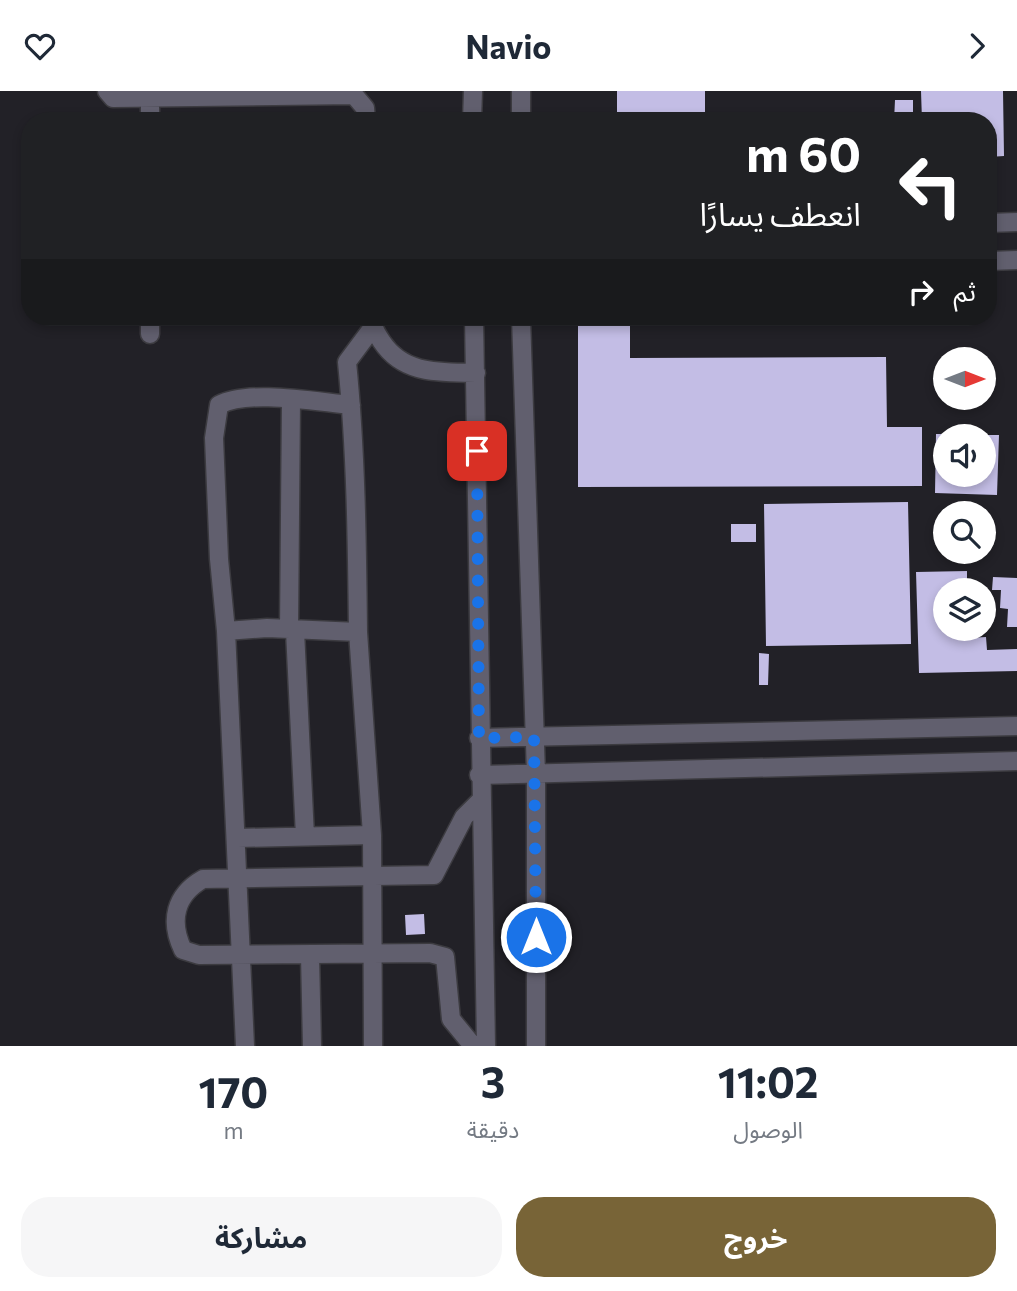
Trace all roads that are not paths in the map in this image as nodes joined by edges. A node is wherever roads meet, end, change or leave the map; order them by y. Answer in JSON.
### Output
{"nodes":[{"id":1,"x":107,"y":91,"type":"edge"},
{"id":2,"x":473,"y":91,"type":"edge"},
{"id":3,"x":521,"y":91,"type":"edge"},
{"id":4,"x":150,"y":97,"type":"junction"},
{"id":5,"x":150,"y":112,"type":"edge"},
{"id":6,"x":365,"y":112,"type":"edge"},
{"id":7,"x":472,"y":112,"type":"edge"},
{"id":8,"x":521,"y":112,"type":"edge"},
{"id":9,"x":1017,"y":222,"type":"edge"},
{"id":10,"x":997,"y":223,"type":"edge"},
{"id":11,"x":1017,"y":260,"type":"edge"},
{"id":12,"x":997,"y":261,"type":"edge"},
{"id":13,"x":370,"y":326,"type":"edge"},
{"id":14,"x":374,"y":326,"type":"edge"},
{"id":15,"x":474,"y":326,"type":"edge"},
{"id":16,"x":522,"y":326,"type":"edge"},
{"id":17,"x":476,"y":373,"type":"junction"},
{"id":18,"x":291,"y":400,"type":"junction"},
{"id":19,"x":351,"y":405,"type":"junction"},
{"id":20,"x":292,"y":630,"type":"junction"},
{"id":21,"x":226,"y":631,"type":"junction"},
{"id":22,"x":358,"y":632,"type":"junction"},
{"id":23,"x":1017,"y":726,"type":"edge"},
{"id":24,"x":534,"y":737,"type":"junction"},
{"id":25,"x":479,"y":738,"type":"junction"},
{"id":26,"x":1017,"y":761,"type":"edge"},
{"id":27,"x":536,"y":774,"type":"junction"},
{"id":28,"x":480,"y":775,"type":"junction"},
{"id":29,"x":481,"y":800,"type":"junction"},
{"id":30,"x":372,"y":835,"type":"junction"},
{"id":31,"x":305,"y":836,"type":"junction"},
{"id":32,"x":238,"y":838,"type":"junction"},
{"id":33,"x":372,"y":875,"type":"junction"},
{"id":34,"x":239,"y":879,"type":"junction"},
{"id":35,"x":372,"y":954,"type":"junction"},
{"id":36,"x":310,"y":955,"type":"junction"},
{"id":37,"x":243,"y":956,"type":"junction"},
{"id":38,"x":245,"y":1046,"type":"edge"},
{"id":39,"x":312,"y":1046,"type":"edge"},
{"id":40,"x":373,"y":1046,"type":"edge"},
{"id":41,"x":474,"y":1046,"type":"edge"},
{"id":42,"x":486,"y":1046,"type":"edge"},
{"id":43,"x":537,"y":1046,"type":"edge"}],
"edges":[{"from":1,"to":4,"type":"street"},
{"from":2,"to":7,"type":"street"},
{"from":3,"to":8,"type":"street"},
{"from":4,"to":5,"type":"street"},
{"from":4,"to":6,"type":"street"},
{"from":9,"to":10,"type":"street"},
{"from":11,"to":12,"type":"street"},
{"from":13,"to":19,"type":"street"},
{"from":14,"to":17,"type":"street"},
{"from":15,"to":17,"type":"street"},
{"from":16,"to":24,"type":"street"},
{"from":17,"to":25,"type":"street"},
{"from":18,"to":19,"type":"street"},
{"from":18,"to":20,"type":"street"},
{"from":18,"to":21,"type":"street"},
{"from":19,"to":22,"type":"street"},
{"from":20,"to":21,"type":"street"},
{"from":20,"to":22,"type":"street"},
{"from":20,"to":31,"type":"street"},
{"from":21,"to":32,"type":"street"},
{"from":22,"to":30,"type":"street"},
{"from":23,"to":24,"type":"street"},
{"from":24,"to":25,"type":"street"},
{"from":24,"to":27,"type":"street"},
{"from":25,"to":28,"type":"street"},
{"from":26,"to":27,"type":"street"},
{"from":27,"to":28,"type":"street"},
{"from":27,"to":43,"type":"street"},
{"from":28,"to":29,"type":"street"},
{"from":29,"to":33,"type":"street"},
{"from":29,"to":42,"type":"street"},
{"from":30,"to":31,"type":"street"},
{"from":30,"to":33,"type":"street"},
{"from":31,"to":32,"type":"street"},
{"from":32,"to":34,"type":"street"},
{"from":33,"to":34,"type":"street"},
{"from":33,"to":35,"type":"street"},
{"from":34,"to":37,"type":"street"},
{"from":34,"to":37,"type":"street"},
{"from":35,"to":36,"type":"street"},
{"from":35,"to":40,"type":"street"},
{"from":35,"to":41,"type":"street"},
{"from":36,"to":37,"type":"street"},
{"from":36,"to":39,"type":"street"},
{"from":37,"to":38,"type":"street"}]}
